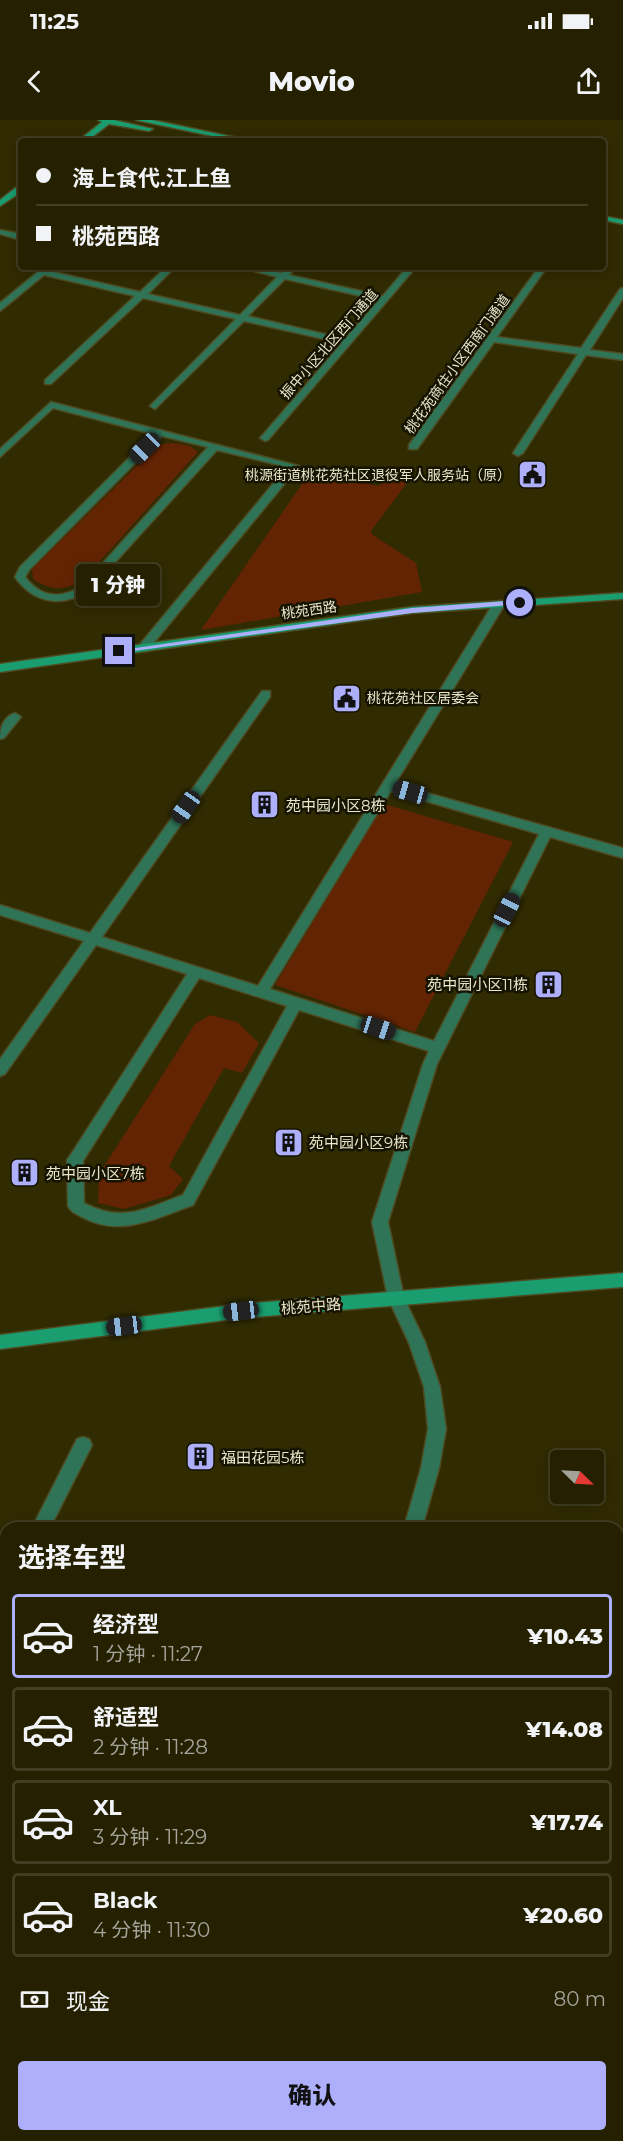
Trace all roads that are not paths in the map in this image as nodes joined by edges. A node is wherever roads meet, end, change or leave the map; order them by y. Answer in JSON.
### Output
{"nodes":[{"id":1,"x":140,"y":120,"type":"edge"},
{"id":2,"x":105,"y":121,"type":"edge"},
{"id":3,"x":85,"y":138,"type":"edge"},
{"id":4,"x":193,"y":138,"type":"edge"},
{"id":5,"x":233,"y":138,"type":"edge"},
{"id":6,"x":18,"y":190,"type":"edge"},
{"id":7,"x":0,"y":204,"type":"edge"},
{"id":8,"x":606,"y":211,"type":"edge"},
{"id":9,"x":623,"y":214,"type":"edge"},
{"id":10,"x":606,"y":219,"type":"edge"},
{"id":11,"x":623,"y":222,"type":"edge"},
{"id":12,"x":0,"y":232,"type":"edge"},
{"id":13,"x":18,"y":236,"type":"edge"},
{"id":14,"x":46,"y":270,"type":"edge"},
{"id":15,"x":168,"y":270,"type":"edge"},
{"id":16,"x":256,"y":270,"type":"edge"},
{"id":17,"x":289,"y":270,"type":"edge"},
{"id":18,"x":409,"y":270,"type":"edge"},
{"id":19,"x":541,"y":270,"type":"edge"},
{"id":20,"x":283,"y":276,"type":"junction"},
{"id":21,"x":623,"y":291,"type":"edge"},
{"id":22,"x":141,"y":295,"type":"junction"},
{"id":23,"x":385,"y":299,"type":"junction"},
{"id":24,"x":0,"y":308,"type":"edge"},
{"id":25,"x":242,"y":318,"type":"junction"},
{"id":26,"x":492,"y":339,"type":"junction"},
{"id":27,"x":348,"y":342,"type":"junction"},
{"id":28,"x":584,"y":352,"type":"junction"},
{"id":29,"x":623,"y":357,"type":"edge"},
{"id":30,"x":48,"y":382,"type":"dead end"},
{"id":31,"x":155,"y":406,"type":"dead end"},
{"id":32,"x":160,"y":432,"type":"junction"},
{"id":33,"x":265,"y":438,"type":"dead end"},
{"id":34,"x":215,"y":446,"type":"junction"},
{"id":35,"x":413,"y":447,"type":"dead end"},
{"id":36,"x":518,"y":453,"type":"dead end"},
{"id":37,"x":0,"y":454,"type":"edge"},
{"id":38,"x":623,"y":596,"type":"edge"},
{"id":39,"x":499,"y":604,"type":"junction"},
{"id":40,"x":143,"y":648,"type":"junction"},
{"id":41,"x":0,"y":668,"type":"edge"},
{"id":42,"x":266,"y":694,"type":"dead end"},
{"id":43,"x":15,"y":717,"type":"dead end"},
{"id":44,"x":0,"y":735,"type":"edge"},
{"id":45,"x":387,"y":786,"type":"junction"},
{"id":46,"x":547,"y":831,"type":"junction"},
{"id":47,"x":623,"y":853,"type":"edge"},
{"id":48,"x":0,"y":910,"type":"edge"},
{"id":49,"x":93,"y":939,"type":"junction"},
{"id":50,"x":196,"y":971,"type":"junction"},
{"id":51,"x":261,"y":992,"type":"junction"},
{"id":52,"x":296,"y":1003,"type":"junction"},
{"id":53,"x":439,"y":1048,"type":"junction"},
{"id":54,"x":0,"y":1070,"type":"edge"},
{"id":55,"x":623,"y":1280,"type":"edge"},
{"id":56,"x":396,"y":1299,"type":"junction"},
{"id":57,"x":0,"y":1342,"type":"edge"},
{"id":58,"x":83,"y":1445,"type":"dead end"},
{"id":59,"x":44,"y":1522,"type":"edge"},
{"id":60,"x":415,"y":1522,"type":"edge"}],
"edges":[{"from":1,"to":5,"type":"street"},
{"from":2,"to":3,"type":"street"},
{"from":2,"to":4,"type":"street"},
{"from":6,"to":7,"type":"street"},
{"from":8,"to":9,"type":"street"},
{"from":10,"to":11,"type":"street"},
{"from":12,"to":13,"type":"street"},
{"from":14,"to":22,"type":"street"},
{"from":14,"to":24,"type":"street"},
{"from":15,"to":22,"type":"street"},
{"from":16,"to":20,"type":"street"},
{"from":17,"to":20,"type":"street"},
{"from":18,"to":23,"type":"street","name":"振中小区北区西门通道"},
{"from":19,"to":26,"type":"street","name":"桃花苑商住小区西南门通道"},
{"from":20,"to":23,"type":"street"},
{"from":20,"to":25,"type":"street"},
{"from":21,"to":28,"type":"street"},
{"from":22,"to":25,"type":"street"},
{"from":22,"to":30,"type":"street"},
{"from":23,"to":27,"type":"street","name":"振中小区北区西门通道"},
{"from":25,"to":27,"type":"street"},
{"from":25,"to":31,"type":"street"},
{"from":26,"to":28,"type":"street"},
{"from":26,"to":35,"type":"street","name":"桃花苑商住小区西南门通道"},
{"from":27,"to":33,"type":"street","name":"振中小区北区西门通道"},
{"from":28,"to":29,"type":"street"},
{"from":28,"to":36,"type":"street"},
{"from":32,"to":34,"type":"street"},
{"from":32,"to":34,"type":"street"},
{"from":32,"to":37,"type":"street"},
{"from":34,"to":40,"type":"street"},
{"from":38,"to":39,"type":"street","name":"桃苑西路"},
{"from":39,"to":40,"type":"street","name":"桃苑西路"},
{"from":39,"to":45,"type":"street"},
{"from":40,"to":41,"type":"street","name":"桃苑西路"},
{"from":42,"to":49,"type":"street"},
{"from":43,"to":44,"type":"street"},
{"from":45,"to":46,"type":"street"},
{"from":45,"to":51,"type":"street"},
{"from":46,"to":47,"type":"street"},
{"from":46,"to":53,"type":"street"},
{"from":48,"to":49,"type":"street"},
{"from":49,"to":50,"type":"street"},
{"from":49,"to":54,"type":"street"},
{"from":50,"to":51,"type":"street"},
{"from":50,"to":52,"type":"street"},
{"from":51,"to":52,"type":"street"},
{"from":52,"to":53,"type":"street"},
{"from":53,"to":56,"type":"street"},
{"from":55,"to":56,"type":"street","name":"桃苑中路"},
{"from":56,"to":57,"type":"street","name":"桃苑中路"},
{"from":56,"to":60,"type":"street"},
{"from":58,"to":59,"type":"street"}]}
